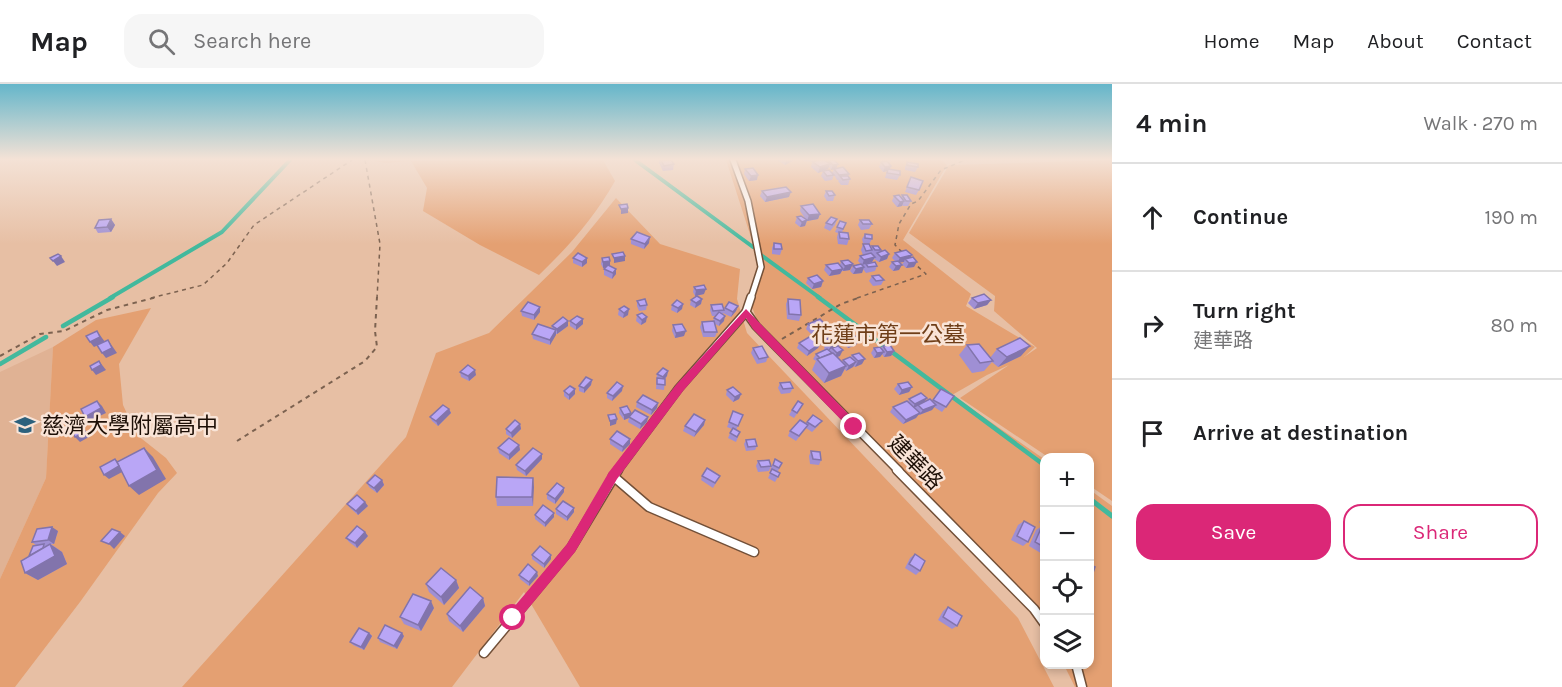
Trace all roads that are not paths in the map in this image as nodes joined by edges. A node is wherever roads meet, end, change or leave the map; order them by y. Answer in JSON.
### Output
{"nodes":[{"id":1,"x":743,"y":188,"type":"edge"},
{"id":2,"x":746,"y":312,"type":"junction"},
{"id":3,"x":613,"y":476,"type":"junction"},
{"id":4,"x":753,"y":552,"type":"dead end"},
{"id":5,"x":1040,"y":617,"type":"edge"},
{"id":6,"x":484,"y":653,"type":"dead end"},
{"id":7,"x":1077,"y":669,"type":"edge"},
{"id":8,"x":1082,"y":687,"type":"edge"}],
"edges":[{"from":1,"to":2,"type":"lane"},
{"from":2,"to":3,"type":"lane"},
{"from":2,"to":5,"type":"lane","name":"建華路"},
{"from":3,"to":4,"type":"lane"},
{"from":3,"to":6,"type":"lane"},
{"from":7,"to":8,"type":"lane"}]}
